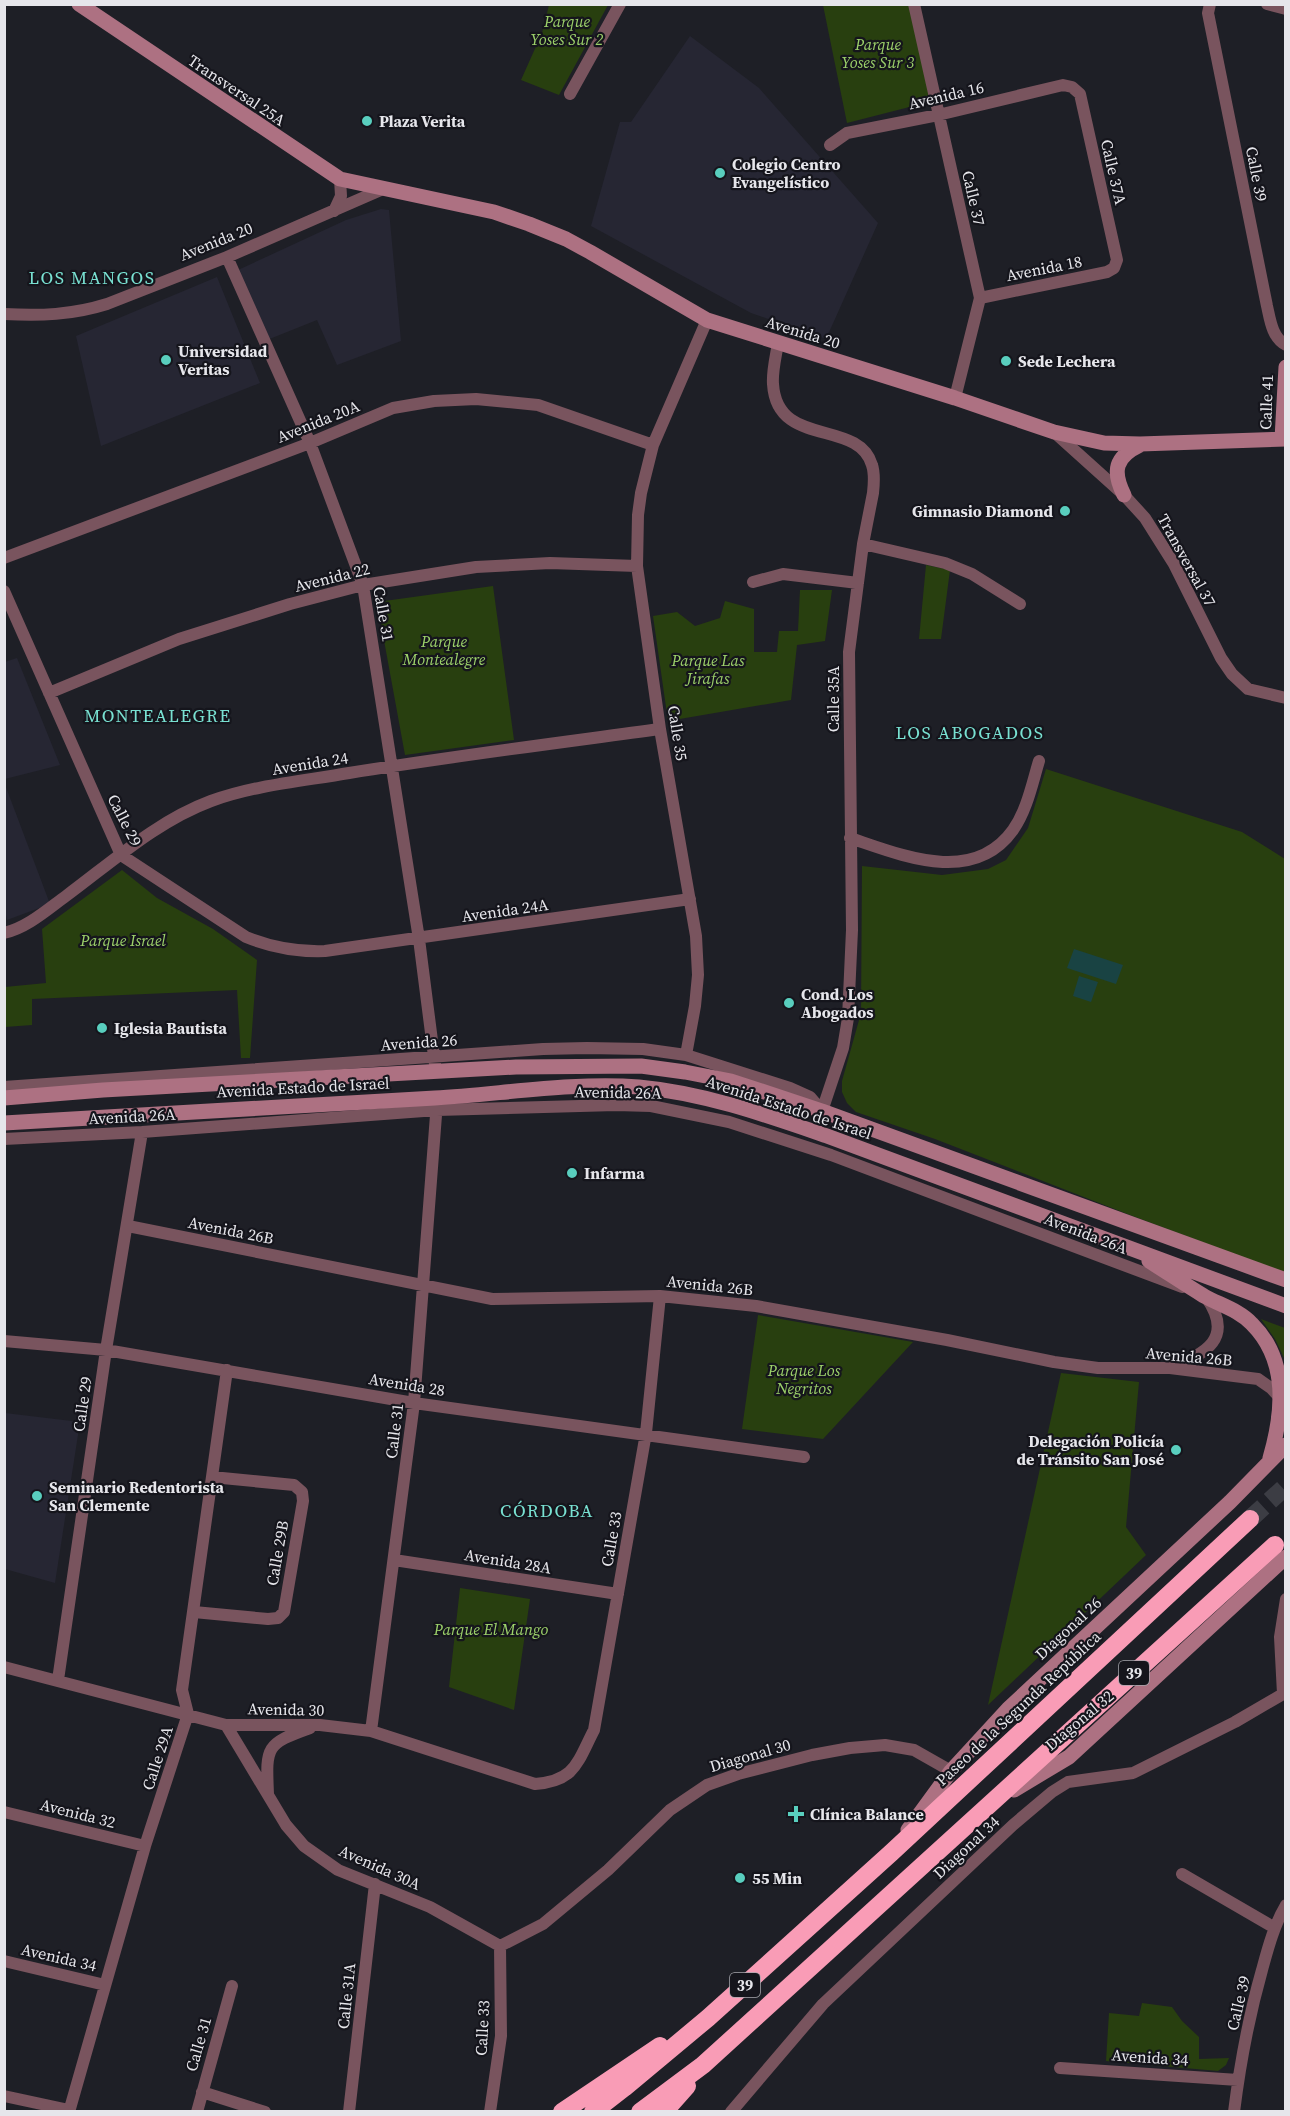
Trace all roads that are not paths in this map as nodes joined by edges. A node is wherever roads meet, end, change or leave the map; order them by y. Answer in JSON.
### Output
{"nodes":[{"id":1,"x":620,"y":4,"type":"edge"},
{"id":2,"x":914,"y":4,"type":"edge"},
{"id":3,"x":1210,"y":4,"type":"edge"},
{"id":4,"x":1267,"y":4,"type":"edge"},
{"id":5,"x":84,"y":6,"type":"edge"},
{"id":6,"x":1286,"y":9,"type":"edge"},
{"id":7,"x":1072,"y":87,"type":"joint"},
{"id":8,"x":570,"y":94,"type":"dead end"},
{"id":9,"x":938,"y":115,"type":"junction"},
{"id":10,"x":830,"y":145,"type":"dead end"},
{"id":11,"x":340,"y":179,"type":"junction"},
{"id":12,"x":383,"y":189,"type":"junction"},
{"id":13,"x":334,"y":211,"type":"junction"},
{"id":14,"x":227,"y":257,"type":"junction"},
{"id":15,"x":1114,"y":268,"type":"joint"},
{"id":16,"x":980,"y":298,"type":"junction"},
{"id":17,"x":4,"y":314,"type":"edge"},
{"id":18,"x":707,"y":320,"type":"junction"},
{"id":19,"x":778,"y":343,"type":"junction"},
{"id":20,"x":1286,"y":345,"type":"edge"},
{"id":21,"x":1286,"y":367,"type":"edge"},
{"id":22,"x":955,"y":398,"type":"junction"},
{"id":23,"x":1054,"y":432,"type":"junction"},
{"id":24,"x":1284,"y":439,"type":"edge"},
{"id":25,"x":310,"y":442,"type":"junction"},
{"id":26,"x":1140,"y":444,"type":"junction"},
{"id":27,"x":653,"y":446,"type":"junction"},
{"id":28,"x":1124,"y":495,"type":"junction"},
{"id":29,"x":863,"y":544,"type":"junction"},
{"id":30,"x":4,"y":558,"type":"edge"},
{"id":31,"x":637,"y":566,"type":"junction"},
{"id":32,"x":753,"y":582,"type":"dead end"},
{"id":33,"x":858,"y":583,"type":"junction"},
{"id":34,"x":363,"y":585,"type":"junction"},
{"id":35,"x":4,"y":591,"type":"edge"},
{"id":36,"x":1020,"y":604,"type":"dead end"},
{"id":37,"x":49,"y":693,"type":"junction"},
{"id":38,"x":1286,"y":699,"type":"edge"},
{"id":39,"x":660,"y":729,"type":"junction"},
{"id":40,"x":1039,"y":761,"type":"dead end"},
{"id":41,"x":392,"y":766,"type":"junction"},
{"id":42,"x":850,"y":838,"type":"junction"},
{"id":43,"x":121,"y":855,"type":"junction"},
{"id":44,"x":690,"y":899,"type":"junction"},
{"id":45,"x":4,"y":933,"type":"edge"},
{"id":46,"x":419,"y":939,"type":"junction"},
{"id":47,"x":325,"y":951,"type":"joint"},
{"id":48,"x":686,"y":1055,"type":"junction"},
{"id":49,"x":436,"y":1064,"type":"junction"},
{"id":50,"x":167,"y":1076,"type":"junction"},
{"id":51,"x":60,"y":1083,"type":"junction"},
{"id":52,"x":202,"y":1085,"type":"junction"},
{"id":53,"x":4,"y":1087,"type":"edge"},
{"id":54,"x":12,"y":1097,"type":"edge"},
{"id":55,"x":437,"y":1104,"type":"junction"},
{"id":56,"x":822,"y":1111,"type":"junction"},
{"id":57,"x":4,"y":1123,"type":"edge"},
{"id":58,"x":142,"y":1132,"type":"junction"},
{"id":59,"x":4,"y":1139,"type":"edge"},
{"id":60,"x":128,"y":1227,"type":"junction"},
{"id":61,"x":1119,"y":1242,"type":"junction"},
{"id":62,"x":1286,"y":1280,"type":"edge"},
{"id":63,"x":423,"y":1284,"type":"junction"},
{"id":64,"x":660,"y":1296,"type":"junction"},
{"id":65,"x":1206,"y":1296,"type":"junction"},
{"id":66,"x":1286,"y":1306,"type":"edge"},
{"id":67,"x":4,"y":1341,"type":"edge"},
{"id":68,"x":106,"y":1350,"type":"junction"},
{"id":69,"x":1170,"y":1368,"type":"junction"},
{"id":70,"x":227,"y":1370,"type":"junction"},
{"id":71,"x":1281,"y":1399,"type":"junction"},
{"id":72,"x":414,"y":1403,"type":"junction"},
{"id":73,"x":646,"y":1433,"type":"junction"},
{"id":74,"x":1286,"y":1445,"type":"edge"},
{"id":75,"x":804,"y":1456,"type":"dead end"},
{"id":76,"x":1268,"y":1463,"type":"junction"},
{"id":77,"x":212,"y":1477,"type":"junction"},
{"id":78,"x":1250,"y":1519,"type":"tunnel mouth"},
{"id":79,"x":1280,"y":1551,"type":"edge"},
{"id":80,"x":394,"y":1560,"type":"junction"},
{"id":81,"x":618,"y":1594,"type":"junction"},
{"id":82,"x":1286,"y":1599,"type":"edge"},
{"id":83,"x":194,"y":1612,"type":"junction"},
{"id":84,"x":4,"y":1667,"type":"edge"},
{"id":85,"x":58,"y":1680,"type":"junction"},
{"id":86,"x":1284,"y":1695,"type":"edge"},
{"id":87,"x":188,"y":1714,"type":"junction"},
{"id":88,"x":226,"y":1725,"type":"junction"},
{"id":89,"x":320,"y":1725,"type":"junction"},
{"id":90,"x":370,"y":1731,"type":"junction"},
{"id":91,"x":951,"y":1771,"type":"junction"},
{"id":92,"x":564,"y":1778,"type":"joint"},
{"id":93,"x":268,"y":1795,"type":"junction"},
{"id":94,"x":4,"y":1812,"type":"edge"},
{"id":95,"x":145,"y":1846,"type":"junction"},
{"id":96,"x":891,"y":1853,"type":"junction"},
{"id":97,"x":1182,"y":1874,"type":"dead end"},
{"id":98,"x":375,"y":1884,"type":"junction"},
{"id":99,"x":1286,"y":1905,"type":"edge"},
{"id":100,"x":1275,"y":1928,"type":"junction"},
{"id":101,"x":500,"y":1946,"type":"junction"},
{"id":102,"x":4,"y":1961,"type":"edge"},
{"id":103,"x":105,"y":1985,"type":"junction"},
{"id":104,"x":232,"y":1986,"type":"dead end"},
{"id":105,"x":708,"y":2018,"type":"junction"},
{"id":106,"x":703,"y":2065,"type":"junction"},
{"id":107,"x":1060,"y":2068,"type":"dead end"},
{"id":108,"x":1238,"y":2080,"type":"junction"},
{"id":109,"x":202,"y":2092,"type":"junction"},
{"id":110,"x":4,"y":2096,"type":"edge"},
{"id":111,"x":69,"y":2111,"type":"edge"},
{"id":112,"x":197,"y":2112,"type":"edge"},
{"id":113,"x":265,"y":2112,"type":"edge"},
{"id":114,"x":349,"y":2112,"type":"edge"},
{"id":115,"x":490,"y":2112,"type":"edge"},
{"id":116,"x":562,"y":2112,"type":"edge"},
{"id":117,"x":593,"y":2112,"type":"edge"},
{"id":118,"x":640,"y":2112,"type":"edge"},
{"id":119,"x":664,"y":2112,"type":"edge"},
{"id":120,"x":731,"y":2112,"type":"edge"},
{"id":121,"x":1234,"y":2112,"type":"edge"}],
"edges":[{"from":1,"to":8,"type":"street"},
{"from":2,"to":9,"type":"street","name":"Calle 37"},
{"from":3,"to":20,"type":"street","name":"Calle 39"},
{"from":4,"to":6,"type":"street"},
{"from":5,"to":11,"type":"main road","name":"Transversal 25A"},
{"from":7,"to":9,"type":"street","name":"Avenida 16"},
{"from":7,"to":15,"type":"street","name":"Calle 37A"},
{"from":9,"to":10,"type":"street","name":"Avenida 16"},
{"from":9,"to":16,"type":"street","name":"Calle 37"},
{"from":11,"to":12,"type":"main road","name":"Transversal 25A"},
{"from":11,"to":13,"type":"street"},
{"from":12,"to":13,"type":"street","name":"Avenida 20"},
{"from":12,"to":18,"type":"main road","name":"Avenida 20"},
{"from":13,"to":14,"type":"street","name":"Avenida 20"},
{"from":14,"to":17,"type":"street","name":"Avenida 20"},
{"from":14,"to":25,"type":"street","name":"Calle 31"},
{"from":15,"to":16,"type":"street","name":"Avenida 18"},
{"from":16,"to":22,"type":"street","name":"Calle 37"},
{"from":18,"to":19,"type":"main road","name":"Avenida 20"},
{"from":18,"to":27,"type":"street","name":"Calle 35"},
{"from":19,"to":22,"type":"main road","name":"Avenida 20"},
{"from":19,"to":29,"type":"street","name":"Calle 35A"},
{"from":21,"to":24,"type":"main road","name":"Calle 41"},
{"from":22,"to":23,"type":"main road","name":"Avenida 20"},
{"from":23,"to":26,"type":"main road","name":"Avenida 20"},
{"from":23,"to":28,"type":"street","name":"Transversal 37"},
{"from":24,"to":26,"type":"main road","name":"Avenida 20"},
{"from":25,"to":27,"type":"street","name":"Avenida 20A"},
{"from":25,"to":30,"type":"street","name":"Avenida 20A"},
{"from":25,"to":34,"type":"street","name":"Calle 31"},
{"from":26,"to":28,"type":"main road"},
{"from":27,"to":31,"type":"street","name":"Calle 35"},
{"from":28,"to":38,"type":"street","name":"Transversal 37"},
{"from":29,"to":33,"type":"street","name":"Calle 35A"},
{"from":29,"to":36,"type":"street"},
{"from":31,"to":34,"type":"street","name":"Avenida 22"},
{"from":31,"to":39,"type":"street","name":"Calle 35"},
{"from":32,"to":33,"type":"street"},
{"from":33,"to":42,"type":"street","name":"Calle 35A"},
{"from":34,"to":37,"type":"street","name":"Avenida 22"},
{"from":34,"to":41,"type":"street","name":"Calle 31"},
{"from":35,"to":37,"type":"street","name":"Calle 29"},
{"from":37,"to":43,"type":"street","name":"Calle 29"},
{"from":39,"to":41,"type":"street","name":"Avenida 24"},
{"from":39,"to":44,"type":"street","name":"Calle 35"},
{"from":40,"to":42,"type":"street"},
{"from":41,"to":43,"type":"street","name":"Avenida 24"},
{"from":41,"to":46,"type":"street","name":"Calle 31"},
{"from":42,"to":56,"type":"street","name":"Calle 35A"},
{"from":43,"to":45,"type":"street","name":"Avenida 24"},
{"from":43,"to":47,"type":"street","name":"Calle 29"},
{"from":44,"to":46,"type":"street","name":"Avenida 24A"},
{"from":44,"to":48,"type":"street","name":"Calle 35"},
{"from":46,"to":47,"type":"street","name":"Avenida 24A"},
{"from":46,"to":49,"type":"street","name":"Calle 31"},
{"from":48,"to":49,"type":"street","name":"Avenida 26"},
{"from":48,"to":56,"type":"street","name":"Avenida 26"},
{"from":49,"to":50,"type":"street","name":"Avenida 26"},
{"from":49,"to":52,"type":"main road","name":"Avenida Estado de Israel"},
{"from":49,"to":56,"type":"main road","name":"Avenida Estado de Israel"},
{"from":50,"to":51,"type":"street","name":"Avenida 26"},
{"from":50,"to":52,"type":"main road"},
{"from":51,"to":53,"type":"street","name":"Avenida 26"},
{"from":51,"to":54,"type":"main road"},
{"from":52,"to":54,"type":"main road","name":"Avenida Estado de Israel"},
{"from":55,"to":57,"type":"main road","name":"Avenida Estado de Israel"},
{"from":55,"to":58,"type":"street","name":"Avenida 26A"},
{"from":55,"to":61,"type":"main road","name":"Avenida Estado de Israel"},
{"from":55,"to":63,"type":"street","name":"Calle 31"},
{"from":55,"to":65,"type":"street","name":"Avenida 26A"},
{"from":56,"to":62,"type":"main road","name":"Avenida Estado de Israel"},
{"from":58,"to":59,"type":"street","name":"Avenida 26A"},
{"from":58,"to":60,"type":"street","name":"Calle 29"},
{"from":60,"to":63,"type":"street","name":"Avenida 26B"},
{"from":60,"to":68,"type":"street","name":"Calle 29"},
{"from":61,"to":65,"type":"main road"},
{"from":61,"to":66,"type":"main road","name":"Avenida Estado de Israel"},
{"from":63,"to":64,"type":"street","name":"Avenida 26B"},
{"from":63,"to":72,"type":"street","name":"Calle 31"},
{"from":64,"to":69,"type":"street","name":"Avenida 26B"},
{"from":64,"to":73,"type":"street","name":"Calle 33"},
{"from":65,"to":69,"type":"street"},
{"from":65,"to":71,"type":"main road"},
{"from":67,"to":68,"type":"street","name":"Avenida 28"},
{"from":68,"to":70,"type":"street","name":"Avenida 28"},
{"from":68,"to":85,"type":"street","name":"Calle 29"},
{"from":69,"to":71,"type":"street","name":"Avenida 26B"},
{"from":70,"to":72,"type":"street","name":"Avenida 28"},
{"from":70,"to":77,"type":"street","name":"Calle 29A"},
{"from":71,"to":76,"type":"main road"},
{"from":72,"to":73,"type":"street","name":"Avenida 28"},
{"from":72,"to":80,"type":"street","name":"Calle 31"},
{"from":73,"to":75,"type":"street","name":"Avenida 28"},
{"from":73,"to":81,"type":"street","name":"Calle 33"},
{"from":74,"to":76,"type":"main road","name":"Diagonal 26"},
{"from":76,"to":91,"type":"main road","name":"Diagonal 26"},
{"from":77,"to":83,"type":"street","name":"Calle 29A"},
{"from":77,"to":83,"type":"street","name":"Calle 29B"},
{"from":78,"to":96,"type":"highway","name":"Paseo de la Segunda República","number":"39"},
{"from":79,"to":106,"type":"highway","number":"39"},
{"from":80,"to":81,"type":"street","name":"Avenida 28A"},
{"from":80,"to":90,"type":"street","name":"Calle 31"},
{"from":81,"to":92,"type":"street","name":"Calle 33"},
{"from":82,"to":86,"type":"street"},
{"from":83,"to":87,"type":"street","name":"Calle 29A"},
{"from":84,"to":85,"type":"street","name":"Avenida 30"},
{"from":85,"to":87,"type":"street","name":"Avenida 30"},
{"from":86,"to":120,"type":"street","name":"Diagonal 34"},
{"from":87,"to":88,"type":"street","name":"Avenida 30"},
{"from":87,"to":95,"type":"street","name":"Calle 29A"},
{"from":88,"to":89,"type":"street","name":"Avenida 30"},
{"from":88,"to":93,"type":"street","name":"Avenida 30A"},
{"from":89,"to":90,"type":"street","name":"Avenida 30"},
{"from":89,"to":93,"type":"street","name":"Avenida 30A"},
{"from":90,"to":92,"type":"street","name":"Avenida 30"},
{"from":91,"to":96,"type":"main road","name":"Diagonal 26"},
{"from":91,"to":101,"type":"street","name":"Diagonal 30"},
{"from":93,"to":98,"type":"street","name":"Avenida 30A"},
{"from":94,"to":95,"type":"street","name":"Avenida 32"},
{"from":95,"to":103,"type":"street","name":"Calle 29A"},
{"from":96,"to":105,"type":"highway","name":"Paseo de la Segunda República","number":"39"},
{"from":97,"to":100,"type":"street"},
{"from":98,"to":101,"type":"street","name":"Avenida 30A"},
{"from":98,"to":114,"type":"street","name":"Calle 31A"},
{"from":99,"to":100,"type":"street","name":"Calle 39"},
{"from":100,"to":108,"type":"street","name":"Calle 39"},
{"from":101,"to":115,"type":"street","name":"Calle 33"},
{"from":102,"to":103,"type":"street","name":"Avenida 34"},
{"from":103,"to":111,"type":"street","name":"Calle 29A"},
{"from":104,"to":109,"type":"street","name":"Calle 31"},
{"from":105,"to":116,"type":"highway"},
{"from":105,"to":117,"type":"highway","name":"Paseo de la Segunda República","number":"39"},
{"from":106,"to":118,"type":"highway","number":"39"},
{"from":106,"to":119,"type":"highway"},
{"from":107,"to":108,"type":"street","name":"Avenida 34"},
{"from":108,"to":121,"type":"street","name":"Calle 39"},
{"from":109,"to":112,"type":"street","name":"Calle 31"},
{"from":109,"to":113,"type":"street"},
{"from":110,"to":111,"type":"street"}]}
